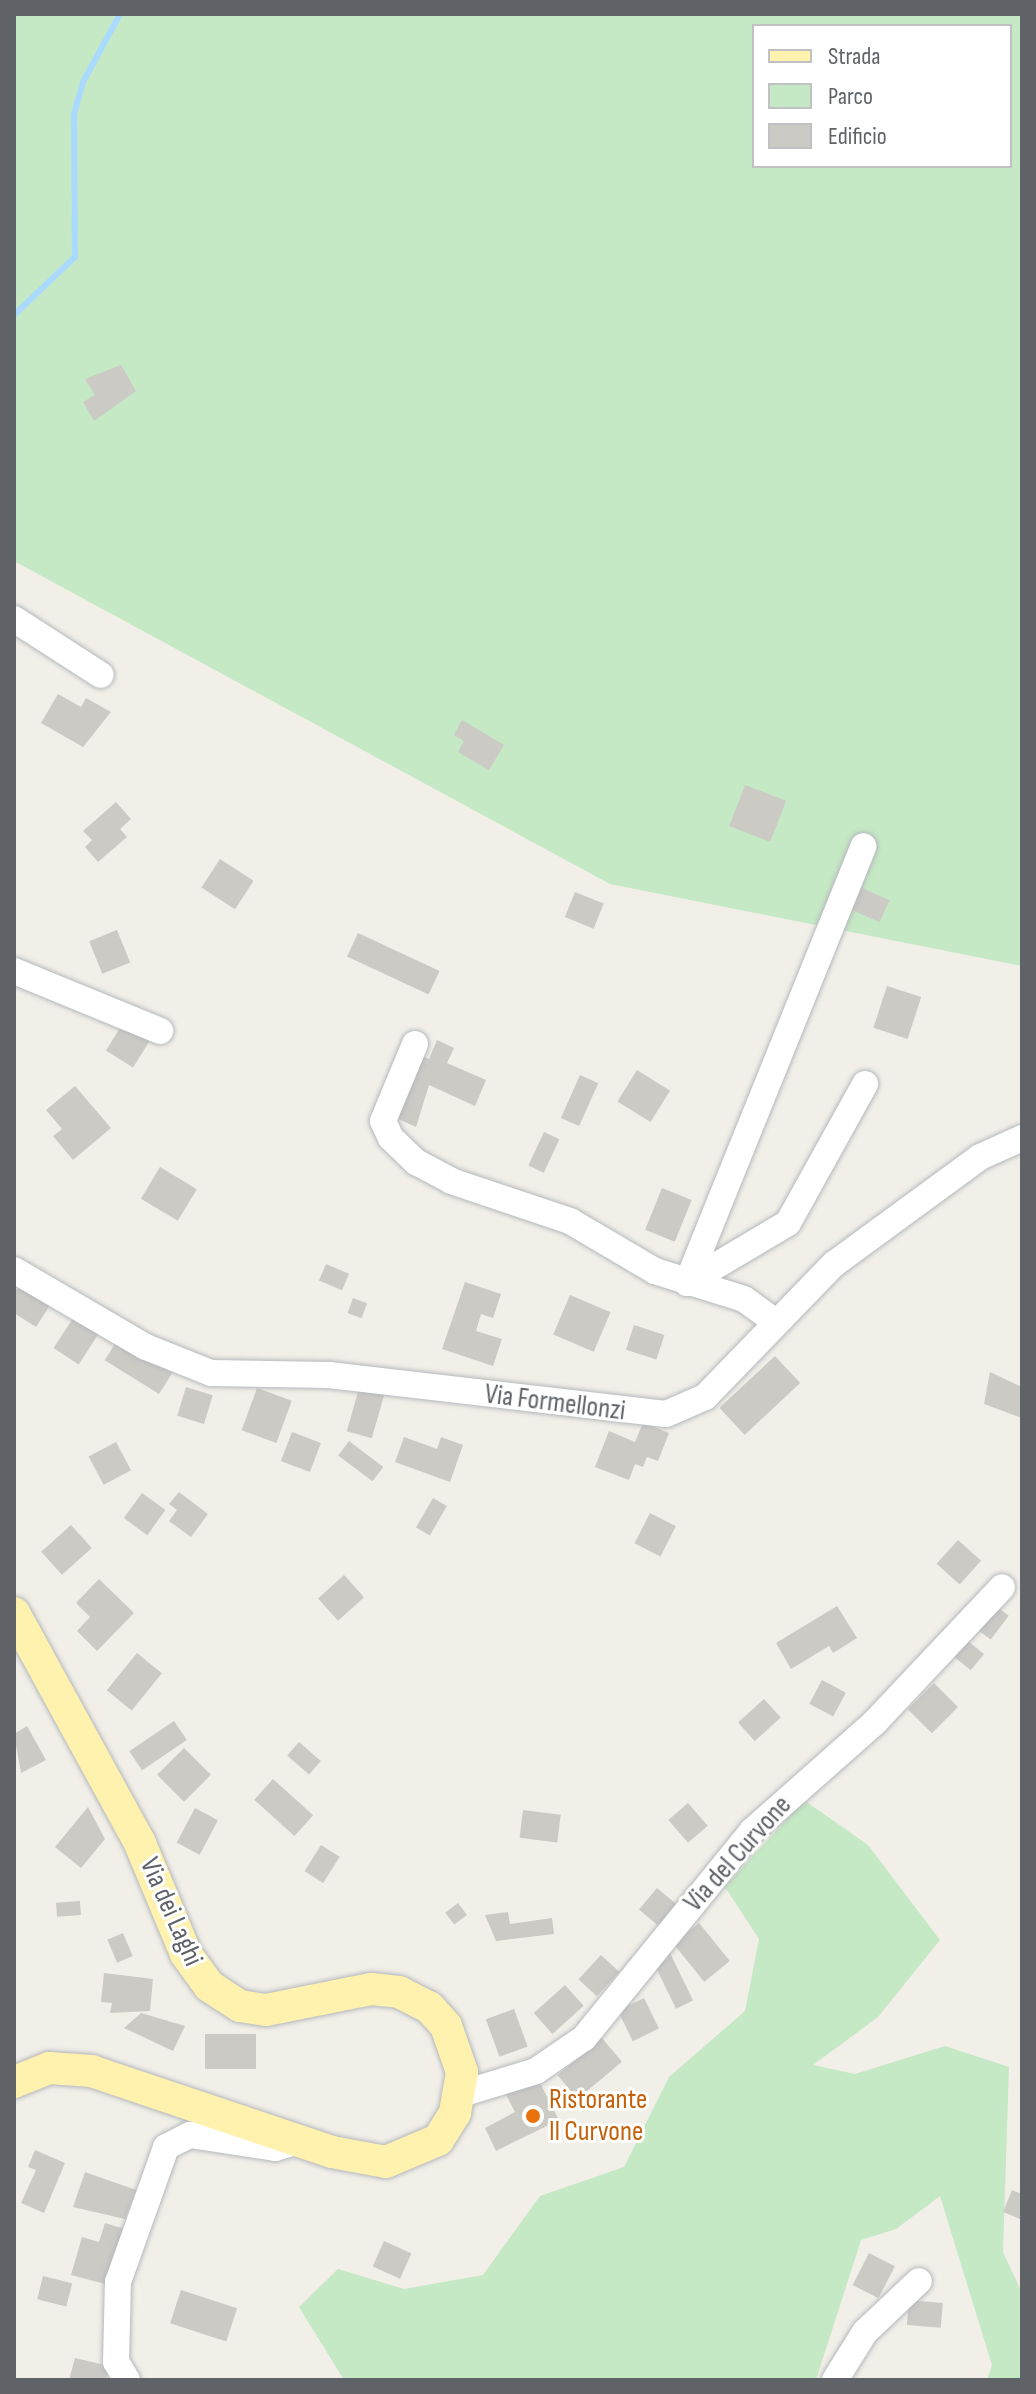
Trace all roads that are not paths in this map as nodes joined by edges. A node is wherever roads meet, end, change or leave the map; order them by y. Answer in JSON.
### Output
{"nodes":[{"id":1,"x":14,"y":619,"type":"edge"},
{"id":2,"x":101,"y":675,"type":"dead end"},
{"id":3,"x":864,"y":846,"type":"dead end"},
{"id":4,"x":14,"y":971,"type":"edge"},
{"id":5,"x":160,"y":1031,"type":"dead end"},
{"id":6,"x":415,"y":1044,"type":"dead end"},
{"id":7,"x":865,"y":1084,"type":"dead end"},
{"id":8,"x":1022,"y":1138,"type":"edge"},
{"id":9,"x":14,"y":1270,"type":"edge"},
{"id":10,"x":687,"y":1283,"type":"junction"},
{"id":11,"x":774,"y":1321,"type":"junction"},
{"id":12,"x":1002,"y":1587,"type":"dead end"},
{"id":13,"x":14,"y":1613,"type":"edge"},
{"id":14,"x":14,"y":2082,"type":"edge"},
{"id":15,"x":461,"y":2094,"type":"junction"},
{"id":16,"x":300,"y":2141,"type":"junction"},
{"id":17,"x":919,"y":2281,"type":"dead end"},
{"id":18,"x":127,"y":2380,"type":"edge"},
{"id":19,"x":835,"y":2380,"type":"edge"}],
"edges":[{"from":1,"to":2,"type":"street"},
{"from":3,"to":10,"type":"street"},
{"from":4,"to":5,"type":"street"},
{"from":6,"to":10,"type":"street"},
{"from":7,"to":10,"type":"street"},
{"from":8,"to":11,"type":"street","name":"Via Formellonzi"},
{"from":9,"to":11,"type":"street","name":"Via Formellonzi"},
{"from":10,"to":11,"type":"street"},
{"from":12,"to":15,"type":"street","name":"Via del Curvone"},
{"from":13,"to":15,"type":"main road","name":"Via dei Laghi"},
{"from":14,"to":16,"type":"main road"},
{"from":15,"to":16,"type":"main road"},
{"from":16,"to":18,"type":"street"},
{"from":17,"to":19,"type":"street"}]}
